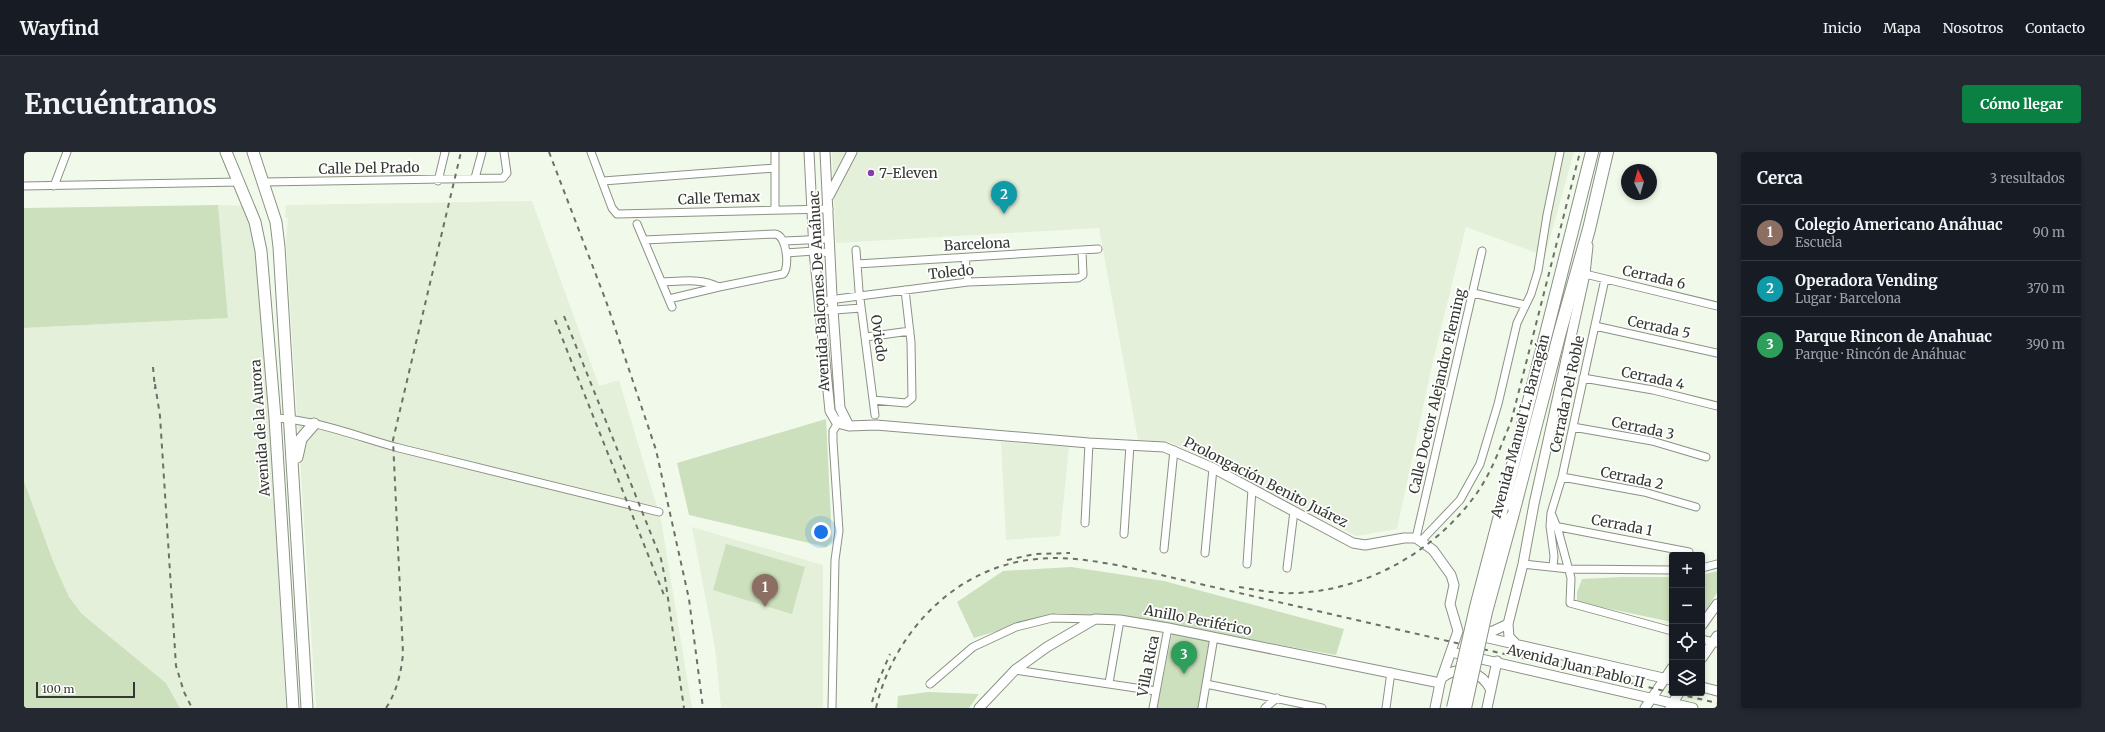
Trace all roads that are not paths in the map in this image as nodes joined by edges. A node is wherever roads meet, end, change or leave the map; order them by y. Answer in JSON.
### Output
{"nodes":[{"id":1,"x":67,"y":152,"type":"edge"},
{"id":2,"x":226,"y":152,"type":"edge"},
{"id":3,"x":253,"y":152,"type":"edge"},
{"id":4,"x":445,"y":152,"type":"edge"},
{"id":5,"x":482,"y":152,"type":"edge"},
{"id":6,"x":504,"y":152,"type":"edge"},
{"id":7,"x":591,"y":152,"type":"edge"},
{"id":8,"x":775,"y":152,"type":"edge"},
{"id":9,"x":809,"y":152,"type":"edge"},
{"id":10,"x":825,"y":152,"type":"edge"},
{"id":11,"x":852,"y":152,"type":"edge"},
{"id":12,"x":1560,"y":152,"type":"edge"},
{"id":13,"x":1592,"y":152,"type":"edge"},
{"id":14,"x":1607,"y":152,"type":"edge"},
{"id":15,"x":775,"y":168,"type":"junction"},
{"id":16,"x":475,"y":178,"type":"junction"},
{"id":17,"x":438,"y":181,"type":"junction"},
{"id":18,"x":603,"y":181,"type":"junction"},
{"id":19,"x":240,"y":182,"type":"junction"},
{"id":20,"x":264,"y":182,"type":"junction"},
{"id":21,"x":24,"y":186,"type":"edge"},
{"id":22,"x":54,"y":186,"type":"junction"},
{"id":23,"x":828,"y":197,"type":"junction"},
{"id":24,"x":811,"y":208,"type":"junction"},
{"id":25,"x":775,"y":209,"type":"junction"},
{"id":26,"x":829,"y":209,"type":"junction"},
{"id":27,"x":637,"y":224,"type":"dead end"},
{"id":28,"x":1589,"y":229,"type":"junction"},
{"id":29,"x":829,"y":239,"type":"junction"},
{"id":30,"x":644,"y":240,"type":"junction"},
{"id":31,"x":814,"y":240,"type":"junction"},
{"id":32,"x":784,"y":241,"type":"junction"},
{"id":33,"x":1098,"y":249,"type":"dead end"},
{"id":34,"x":814,"y":250,"type":"junction"},
{"id":35,"x":856,"y":250,"type":"dead end"},
{"id":36,"x":1082,"y":251,"type":"junction"},
{"id":37,"x":1482,"y":251,"type":"dead end"},
{"id":38,"x":786,"y":253,"type":"junction"},
{"id":39,"x":830,"y":253,"type":"junction"},
{"id":40,"x":965,"y":258,"type":"junction"},
{"id":41,"x":857,"y":264,"type":"junction"},
{"id":42,"x":1585,"y":274,"type":"junction"},
{"id":43,"x":1605,"y":279,"type":"junction"},
{"id":44,"x":662,"y":282,"type":"junction"},
{"id":45,"x":968,"y":282,"type":"junction"},
{"id":46,"x":719,"y":287,"type":"junction"},
{"id":47,"x":905,"y":290,"type":"junction"},
{"id":48,"x":1473,"y":293,"type":"junction"},
{"id":49,"x":860,"y":297,"type":"junction"},
{"id":50,"x":832,"y":298,"type":"junction"},
{"id":51,"x":820,"y":299,"type":"junction"},
{"id":52,"x":669,"y":300,"type":"junction"},
{"id":53,"x":1525,"y":305,"type":"junction"},
{"id":54,"x":1717,"y":306,"type":"edge"},
{"id":55,"x":672,"y":308,"type":"dead end"},
{"id":56,"x":861,"y":308,"type":"junction"},
{"id":57,"x":833,"y":312,"type":"junction"},
{"id":58,"x":822,"y":313,"type":"junction"},
{"id":59,"x":1595,"y":326,"type":"junction"},
{"id":60,"x":910,"y":331,"type":"junction"},
{"id":61,"x":866,"y":337,"type":"junction"},
{"id":62,"x":1717,"y":353,"type":"edge"},
{"id":63,"x":1583,"y":378,"type":"junction"},
{"id":64,"x":874,"y":400,"type":"junction"},
{"id":65,"x":1717,"y":406,"type":"edge"},
{"id":66,"x":875,"y":415,"type":"dead end"},
{"id":67,"x":845,"y":417,"type":"junction"},
{"id":68,"x":275,"y":418,"type":"junction"},
{"id":69,"x":290,"y":419,"type":"junction"},
{"id":70,"x":837,"y":423,"type":"junction"},
{"id":71,"x":314,"y":424,"type":"junction"},
{"id":72,"x":849,"y":426,"type":"junction"},
{"id":73,"x":1573,"y":427,"type":"junction"},
{"id":74,"x":1089,"y":443,"type":"junction"},
{"id":75,"x":1130,"y":445,"type":"junction"},
{"id":76,"x":1174,"y":450,"type":"junction"},
{"id":77,"x":1706,"y":457,"type":"dead end"},
{"id":78,"x":1213,"y":468,"type":"junction"},
{"id":79,"x":1562,"y":477,"type":"junction"},
{"id":80,"x":294,"y":481,"type":"junction"},
{"id":81,"x":1252,"y":489,"type":"junction"},
{"id":82,"x":1696,"y":508,"type":"dead end"},
{"id":83,"x":1294,"y":511,"type":"junction"},
{"id":84,"x":658,"y":512,"type":"dead end"},
{"id":85,"x":1086,"y":523,"type":"dead end"},
{"id":86,"x":1553,"y":526,"type":"junction"},
{"id":87,"x":1124,"y":534,"type":"dead end"},
{"id":88,"x":1419,"y":539,"type":"junction"},
{"id":89,"x":1164,"y":549,"type":"dead end"},
{"id":90,"x":1689,"y":552,"type":"dead end"},
{"id":91,"x":1205,"y":553,"type":"dead end"},
{"id":92,"x":1247,"y":564,"type":"dead end"},
{"id":93,"x":1523,"y":564,"type":"junction"},
{"id":94,"x":1717,"y":564,"type":"edge"},
{"id":95,"x":1553,"y":567,"type":"junction"},
{"id":96,"x":1705,"y":567,"type":"edge"},
{"id":97,"x":1287,"y":568,"type":"dead end"},
{"id":98,"x":1569,"y":569,"type":"junction"},
{"id":99,"x":1669,"y":570,"type":"edge"},
{"id":100,"x":1717,"y":604,"type":"edge"},
{"id":101,"x":1095,"y":619,"type":"junction"},
{"id":102,"x":1120,"y":620,"type":"junction"},
{"id":103,"x":1508,"y":624,"type":"junction"},
{"id":104,"x":1703,"y":624,"type":"edge"},
{"id":105,"x":1457,"y":627,"type":"junction"},
{"id":106,"x":1168,"y":628,"type":"junction"},
{"id":107,"x":1669,"y":630,"type":"edge"},
{"id":108,"x":1214,"y":637,"type":"junction"},
{"id":109,"x":1705,"y":639,"type":"edge"},
{"id":110,"x":1715,"y":640,"type":"edge"},
{"id":111,"x":1516,"y":644,"type":"junction"},
{"id":112,"x":1451,"y":652,"type":"junction"},
{"id":113,"x":1705,"y":654,"type":"edge"},
{"id":114,"x":1497,"y":661,"type":"junction"},
{"id":115,"x":1015,"y":670,"type":"junction"},
{"id":116,"x":1391,"y":672,"type":"junction"},
{"id":117,"x":1668,"y":679,"type":"edge"},
{"id":118,"x":1441,"y":680,"type":"junction"},
{"id":119,"x":1110,"y":683,"type":"junction"},
{"id":120,"x":930,"y":684,"type":"dead end"},
{"id":121,"x":1206,"y":684,"type":"junction"},
{"id":122,"x":1705,"y":688,"type":"edge"},
{"id":123,"x":1491,"y":690,"type":"junction"},
{"id":124,"x":1156,"y":691,"type":"junction"},
{"id":125,"x":1717,"y":691,"type":"edge"},
{"id":126,"x":1677,"y":696,"type":"edge"},
{"id":127,"x":1277,"y":698,"type":"junction"},
{"id":128,"x":1652,"y":699,"type":"junction"},
{"id":129,"x":1670,"y":706,"type":"edge"},
{"id":130,"x":293,"y":708,"type":"edge"},
{"id":131,"x":307,"y":708,"type":"edge"},
{"id":132,"x":832,"y":708,"type":"edge"},
{"id":133,"x":979,"y":708,"type":"edge"},
{"id":134,"x":1153,"y":708,"type":"edge"},
{"id":135,"x":1202,"y":708,"type":"edge"},
{"id":136,"x":1265,"y":708,"type":"edge"},
{"id":137,"x":1322,"y":708,"type":"edge"},
{"id":138,"x":1386,"y":708,"type":"edge"},
{"id":139,"x":1435,"y":708,"type":"edge"},
{"id":140,"x":1453,"y":708,"type":"edge"},
{"id":141,"x":1465,"y":708,"type":"edge"},
{"id":142,"x":1487,"y":708,"type":"edge"},
{"id":143,"x":1645,"y":708,"type":"edge"},
{"id":144,"x":1693,"y":708,"type":"edge"}],
"edges":[{"from":1,"to":22,"type":"street"},
{"from":2,"to":19,"type":"main road","name":"Avenida de la Aurora"},
{"from":3,"to":20,"type":"main road"},
{"from":4,"to":17,"type":"street"},
{"from":5,"to":16,"type":"street"},
{"from":6,"to":16,"type":"street","name":"Calle Del Prado"},
{"from":7,"to":18,"type":"street"},
{"from":8,"to":15,"type":"street"},
{"from":9,"to":24,"type":"street","name":"Avenida Balcones De Anáhuac"},
{"from":10,"to":23,"type":"street","name":"Avenida Balcones De Anáhuac"},
{"from":11,"to":23,"type":"street"},
{"from":12,"to":53,"type":"street"},
{"from":13,"to":140,"type":"highway","name":"Avenida Manuel L. Barragán","bridge":true},
{"from":14,"to":28,"type":"highway","name":"Avenida Manuel L. Barragán"},
{"from":15,"to":18,"type":"street"},
{"from":15,"to":25,"type":"street"},
{"from":16,"to":17,"type":"street","name":"Calle Del Prado"},
{"from":17,"to":20,"type":"street","name":"Calle Del Prado"},
{"from":18,"to":25,"type":"street","name":"Calle Temax"},
{"from":19,"to":22,"type":"street"},
{"from":19,"to":68,"type":"main road","name":"Avenida de la Aurora"},
{"from":20,"to":69,"type":"main road"},
{"from":21,"to":22,"type":"street"},
{"from":23,"to":26,"type":"street","name":"Avenida Balcones De Anáhuac"},
{"from":24,"to":25,"type":"street","name":"Calle Temax"},
{"from":24,"to":26,"type":"street","name":"Calle Temax"},
{"from":24,"to":31,"type":"street","name":"Avenida Balcones De Anáhuac"},
{"from":26,"to":29,"type":"street","name":"Avenida Balcones De Anáhuac"},
{"from":27,"to":30,"type":"street"},
{"from":28,"to":42,"type":"street"},
{"from":28,"to":141,"type":"highway","name":"Avenida Manuel L. Barragán","bridge":true},
{"from":29,"to":31,"type":"street"},
{"from":29,"to":39,"type":"street","name":"Avenida Balcones De Anáhuac"},
{"from":30,"to":32,"type":"street"},
{"from":30,"to":44,"type":"street"},
{"from":31,"to":32,"type":"street"},
{"from":31,"to":34,"type":"street","name":"Avenida Balcones De Anáhuac"},
{"from":32,"to":38,"type":"street"},
{"from":33,"to":36,"type":"street","name":"Barcelona"},
{"from":34,"to":38,"type":"street"},
{"from":34,"to":39,"type":"street"},
{"from":34,"to":51,"type":"street","name":"Avenida Balcones De Anáhuac"},
{"from":35,"to":41,"type":"street","name":"Oviedo"},
{"from":36,"to":40,"type":"street","name":"Barcelona"},
{"from":36,"to":45,"type":"street","name":"Toledo"},
{"from":37,"to":48,"type":"street","name":"Calle Doctor Alejandro Fleming"},
{"from":38,"to":46,"type":"street"},
{"from":39,"to":50,"type":"street","name":"Avenida Balcones De Anáhuac"},
{"from":40,"to":41,"type":"street","name":"Barcelona"},
{"from":40,"to":45,"type":"street"},
{"from":41,"to":49,"type":"street","name":"Oviedo"},
{"from":42,"to":43,"type":"street","name":"Cerrada 6"},
{"from":42,"to":93,"type":"street"},
{"from":43,"to":54,"type":"street","name":"Cerrada 6"},
{"from":43,"to":59,"type":"street","name":"Cerrada Del Roble"},
{"from":44,"to":46,"type":"street"},
{"from":44,"to":52,"type":"street"},
{"from":45,"to":47,"type":"street","name":"Toledo"},
{"from":46,"to":52,"type":"street"},
{"from":47,"to":49,"type":"street","name":"Toledo"},
{"from":47,"to":60,"type":"street"},
{"from":48,"to":53,"type":"street"},
{"from":48,"to":88,"type":"street","name":"Calle Doctor Alejandro Fleming"},
{"from":49,"to":50,"type":"street","name":"Toledo"},
{"from":49,"to":56,"type":"street","name":"Oviedo"},
{"from":50,"to":51,"type":"street"},
{"from":50,"to":57,"type":"street","name":"Avenida Balcones De Anáhuac"},
{"from":51,"to":58,"type":"street","name":"Avenida Balcones De Anáhuac"},
{"from":52,"to":55,"type":"street"},
{"from":53,"to":88,"type":"street"},
{"from":56,"to":57,"type":"street"},
{"from":56,"to":61,"type":"street","name":"Oviedo"},
{"from":57,"to":58,"type":"street"},
{"from":57,"to":67,"type":"street","name":"Avenida Balcones De Anáhuac"},
{"from":58,"to":70,"type":"street","name":"Avenida Balcones De Anáhuac"},
{"from":59,"to":62,"type":"street","name":"Cerrada 5"},
{"from":59,"to":63,"type":"street","name":"Cerrada Del Roble"},
{"from":60,"to":61,"type":"street"},
{"from":60,"to":64,"type":"street"},
{"from":61,"to":64,"type":"street","name":"Oviedo"},
{"from":63,"to":65,"type":"street","name":"Cerrada 4"},
{"from":63,"to":73,"type":"street","name":"Cerrada Del Roble"},
{"from":64,"to":66,"type":"street","name":"Oviedo"},
{"from":67,"to":70,"type":"street"},
{"from":67,"to":72,"type":"street"},
{"from":68,"to":69,"type":"street"},
{"from":68,"to":130,"type":"main road","name":"Avenida de la Aurora"},
{"from":69,"to":71,"type":"street"},
{"from":69,"to":80,"type":"main road"},
{"from":70,"to":72,"type":"street","name":"Prolongación Benito Juárez"},
{"from":70,"to":132,"type":"street"},
{"from":71,"to":80,"type":"main road"},
{"from":71,"to":84,"type":"street"},
{"from":72,"to":74,"type":"street","name":"Prolongación Benito Juárez"},
{"from":73,"to":77,"type":"street","name":"Cerrada 3"},
{"from":73,"to":79,"type":"street","name":"Cerrada Del Roble"},
{"from":74,"to":75,"type":"street","name":"Prolongación Benito Juárez"},
{"from":74,"to":85,"type":"street"},
{"from":75,"to":76,"type":"street","name":"Prolongación Benito Juárez"},
{"from":75,"to":87,"type":"street"},
{"from":76,"to":78,"type":"street","name":"Prolongación Benito Juárez"},
{"from":76,"to":89,"type":"street"},
{"from":78,"to":81,"type":"street","name":"Prolongación Benito Juárez"},
{"from":78,"to":91,"type":"street"},
{"from":79,"to":82,"type":"street","name":"Cerrada 2"},
{"from":79,"to":86,"type":"street","name":"Cerrada Del Roble"},
{"from":80,"to":131,"type":"main road"},
{"from":81,"to":83,"type":"street","name":"Prolongación Benito Juárez"},
{"from":81,"to":92,"type":"street"},
{"from":83,"to":88,"type":"street","name":"Prolongación Benito Juárez"},
{"from":83,"to":97,"type":"street"},
{"from":86,"to":90,"type":"street","name":"Cerrada 1"},
{"from":86,"to":95,"type":"street","name":"Cerrada Del Roble"},
{"from":86,"to":98,"type":"street","name":"Cerrada Del Roble"},
{"from":88,"to":105,"type":"street"},
{"from":93,"to":95,"type":"street"},
{"from":93,"to":103,"type":"street"},
{"from":94,"to":96,"type":"street"},
{"from":95,"to":98,"type":"street"},
{"from":98,"to":99,"type":"street"},
{"from":98,"to":107,"type":"street","name":"Cerrada Del Roble"},
{"from":100,"to":104,"type":"street"},
{"from":101,"to":102,"type":"street","name":"Anillo Periférico"},
{"from":101,"to":115,"type":"street"},
{"from":101,"to":120,"type":"street"},
{"from":102,"to":106,"type":"street","name":"Anillo Periférico"},
{"from":102,"to":119,"type":"street"},
{"from":103,"to":105,"type":"street"},
{"from":103,"to":111,"type":"street"},
{"from":105,"to":111,"type":"street","name":"Avenida Juan Pablo II"},
{"from":105,"to":112,"type":"street"},
{"from":106,"to":108,"type":"street","name":"Anillo Periférico"},
{"from":106,"to":124,"type":"street","name":"Villa Rica"},
{"from":108,"to":116,"type":"street","name":"Anillo Periférico"},
{"from":108,"to":121,"type":"street"},
{"from":109,"to":110,"type":"street"},
{"from":110,"to":113,"type":"street"},
{"from":111,"to":117,"type":"street","name":"Avenida Juan Pablo II"},
{"from":112,"to":114,"type":"street","name":"Avenida Juan Pablo II"},
{"from":112,"to":118,"type":"street"},
{"from":114,"to":123,"type":"street"},
{"from":114,"to":128,"type":"street","name":"Avenida Juan Pablo II"},
{"from":115,"to":119,"type":"street"},
{"from":115,"to":133,"type":"street"},
{"from":116,"to":118,"type":"street","name":"Anillo Periférico"},
{"from":116,"to":138,"type":"street"},
{"from":117,"to":128,"type":"street"},
{"from":118,"to":123,"type":"street"},
{"from":118,"to":139,"type":"street"},
{"from":119,"to":124,"type":"street"},
{"from":121,"to":127,"type":"street"},
{"from":121,"to":135,"type":"street"},
{"from":122,"to":125,"type":"street"},
{"from":123,"to":142,"type":"street"},
{"from":124,"to":134,"type":"street","name":"Villa Rica"},
{"from":126,"to":129,"type":"street"},
{"from":127,"to":136,"type":"street"},
{"from":127,"to":137,"type":"street"},
{"from":128,"to":129,"type":"street","name":"Avenida Juan Pablo II"},
{"from":128,"to":143,"type":"street"},
{"from":129,"to":144,"type":"street","name":"Avenida Juan Pablo II"}]}
